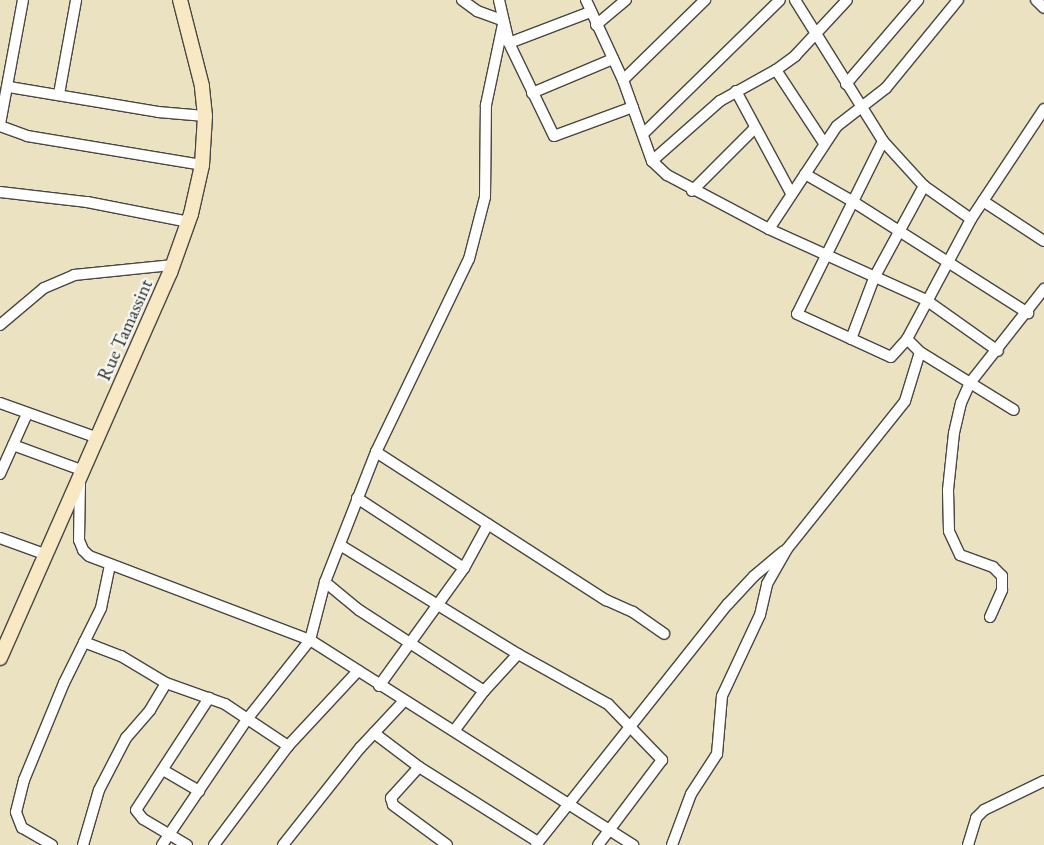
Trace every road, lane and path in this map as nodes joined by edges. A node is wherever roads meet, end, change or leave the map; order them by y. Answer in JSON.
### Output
{"nodes":[{"id":1,"x":23,"y":0,"type":"edge"},
{"id":2,"x":76,"y":0,"type":"edge"},
{"id":3,"x":180,"y":0,"type":"edge"},
{"id":4,"x":462,"y":0,"type":"edge"},
{"id":5,"x":499,"y":0,"type":"edge"},
{"id":6,"x":586,"y":0,"type":"edge"},
{"id":7,"x":626,"y":0,"type":"edge"},
{"id":8,"x":705,"y":0,"type":"edge"},
{"id":9,"x":780,"y":0,"type":"edge"},
{"id":10,"x":795,"y":0,"type":"edge"},
{"id":11,"x":848,"y":0,"type":"edge"},
{"id":12,"x":918,"y":0,"type":"edge"},
{"id":13,"x":958,"y":0,"type":"edge"},
{"id":14,"x":590,"y":12,"type":"junction"},
{"id":15,"x":503,"y":22,"type":"junction"},
{"id":16,"x":596,"y":25,"type":"junction"},
{"id":17,"x":815,"y":34,"type":"junction"},
{"id":18,"x":510,"y":44,"type":"junction"},
{"id":19,"x":613,"y":59,"type":"junction"},
{"id":20,"x":776,"y":70,"type":"junction"},
{"id":21,"x":623,"y":80,"type":"junction"},
{"id":22,"x":846,"y":84,"type":"junction"},
{"id":23,"x":9,"y":87,"type":"junction"},
{"id":24,"x":736,"y":91,"type":"junction"},
{"id":25,"x":532,"y":93,"type":"junction"},
{"id":26,"x":60,"y":94,"type":"junction"},
{"id":27,"x":633,"y":107,"type":"junction"},
{"id":28,"x":861,"y":107,"type":"junction"},
{"id":29,"x":1044,"y":109,"type":"edge"},
{"id":30,"x":205,"y":116,"type":"junction"},
{"id":31,"x":0,"y":125,"type":"edge"},
{"id":32,"x":755,"y":128,"type":"junction"},
{"id":33,"x":644,"y":133,"type":"junction"},
{"id":34,"x":883,"y":141,"type":"junction"},
{"id":35,"x":824,"y":143,"type":"junction"},
{"id":36,"x":652,"y":161,"type":"junction"},
{"id":37,"x":202,"y":165,"type":"junction"},
{"id":38,"x":804,"y":174,"type":"junction"},
{"id":39,"x":924,"y":186,"type":"junction"},
{"id":40,"x":692,"y":191,"type":"junction"},
{"id":41,"x":0,"y":192,"type":"edge"},
{"id":42,"x":791,"y":192,"type":"junction"},
{"id":43,"x":852,"y":201,"type":"junction"},
{"id":44,"x":983,"y":201,"type":"junction"},
{"id":45,"x":971,"y":219,"type":"junction"},
{"id":46,"x":189,"y":222,"type":"junction"},
{"id":47,"x":769,"y":229,"type":"junction"},
{"id":48,"x":900,"y":234,"type":"junction"},
{"id":49,"x":1044,"y":241,"type":"edge"},
{"id":50,"x":827,"y":255,"type":"junction"},
{"id":51,"x":945,"y":262,"type":"junction"},
{"id":52,"x":173,"y":265,"type":"junction"},
{"id":53,"x":874,"y":278,"type":"junction"},
{"id":54,"x":1044,"y":289,"type":"edge"},
{"id":55,"x":926,"y":300,"type":"junction"},
{"id":56,"x":1028,"y":313,"type":"junction"},
{"id":57,"x":0,"y":325,"type":"edge"},
{"id":58,"x":851,"y":339,"type":"junction"},
{"id":59,"x":907,"y":339,"type":"junction"},
{"id":60,"x":998,"y":351,"type":"junction"},
{"id":61,"x":920,"y":352,"type":"junction"},
{"id":62,"x":970,"y":383,"type":"junction"},
{"id":63,"x":0,"y":403,"type":"edge"},
{"id":64,"x":1014,"y":410,"type":"dead end"},
{"id":65,"x":27,"y":414,"type":"junction"},
{"id":66,"x":98,"y":438,"type":"junction"},
{"id":67,"x":13,"y":445,"type":"junction"},
{"id":68,"x":376,"y":452,"type":"junction"},
{"id":69,"x":0,"y":474,"type":"edge"},
{"id":70,"x":82,"y":475,"type":"junction"},
{"id":71,"x":356,"y":498,"type":"junction"},
{"id":72,"x":488,"y":524,"type":"junction"},
{"id":73,"x":0,"y":538,"type":"edge"},
{"id":74,"x":340,"y":544,"type":"junction"},
{"id":75,"x":787,"y":549,"type":"junction"},
{"id":76,"x":47,"y":555,"type":"junction"},
{"id":77,"x":110,"y":565,"type":"junction"},
{"id":78,"x":464,"y":568,"type":"junction"},
{"id":79,"x":325,"y":582,"type":"junction"},
{"id":80,"x":440,"y":603,"type":"junction"},
{"id":81,"x":990,"y":617,"type":"dead end"},
{"id":82,"x":664,"y":634,"type":"dead end"},
{"id":83,"x":310,"y":640,"type":"junction"},
{"id":84,"x":84,"y":642,"type":"junction"},
{"id":85,"x":411,"y":642,"type":"junction"},
{"id":86,"x":518,"y":654,"type":"junction"},
{"id":87,"x":0,"y":658,"type":"edge"},
{"id":88,"x":358,"y":671,"type":"junction"},
{"id":89,"x":166,"y":683,"type":"junction"},
{"id":90,"x":378,"y":686,"type":"junction"},
{"id":91,"x":484,"y":691,"type":"junction"},
{"id":92,"x":209,"y":698,"type":"junction"},
{"id":93,"x":404,"y":701,"type":"junction"},
{"id":94,"x":248,"y":718,"type":"junction"},
{"id":95,"x":628,"y":727,"type":"junction"},
{"id":96,"x":454,"y":731,"type":"junction"},
{"id":97,"x":374,"y":734,"type":"junction"},
{"id":98,"x":288,"y":746,"type":"junction"},
{"id":99,"x":419,"y":767,"type":"junction"},
{"id":100,"x":163,"y":770,"type":"junction"},
{"id":101,"x":1044,"y":781,"type":"edge"},
{"id":102,"x":199,"y":792,"type":"junction"},
{"id":103,"x":568,"y":801,"type":"junction"},
{"id":104,"x":611,"y":829,"type":"junction"},
{"id":105,"x":169,"y":835,"type":"junction"},
{"id":106,"x":34,"y":842,"type":"edge"},
{"id":107,"x":537,"y":843,"type":"edge"},
{"id":108,"x":52,"y":845,"type":"edge"},
{"id":109,"x":83,"y":845,"type":"edge"},
{"id":110,"x":162,"y":845,"type":"edge"},
{"id":111,"x":187,"y":845,"type":"edge"},
{"id":112,"x":214,"y":845,"type":"edge"},
{"id":113,"x":283,"y":845,"type":"edge"},
{"id":114,"x":447,"y":845,"type":"edge"},
{"id":115,"x":598,"y":845,"type":"edge"},
{"id":116,"x":633,"y":845,"type":"edge"},
{"id":117,"x":672,"y":845,"type":"edge"},
{"id":118,"x":968,"y":845,"type":"edge"}],
"edges":[{"from":1,"to":23,"type":"street"},
{"from":2,"to":26,"type":"street"},
{"from":3,"to":30,"type":"main road","name":"Rue Tamassint"},
{"from":4,"to":15,"type":"street"},
{"from":5,"to":15,"type":"street"},
{"from":6,"to":14,"type":"street"},
{"from":7,"to":16,"type":"street"},
{"from":8,"to":21,"type":"street"},
{"from":9,"to":33,"type":"street"},
{"from":10,"to":17,"type":"street"},
{"from":11,"to":17,"type":"street"},
{"from":12,"to":22,"type":"street"},
{"from":13,"to":28,"type":"street"},
{"from":14,"to":16,"type":"street"},
{"from":14,"to":18,"type":"street"},
{"from":15,"to":18,"type":"street"},
{"from":15,"to":68,"type":"street"},
{"from":16,"to":19,"type":"street"},
{"from":17,"to":20,"type":"street"},
{"from":17,"to":22,"type":"street"},
{"from":18,"to":25,"type":"street"},
{"from":19,"to":21,"type":"street"},
{"from":19,"to":25,"type":"street"},
{"from":20,"to":24,"type":"street"},
{"from":20,"to":35,"type":"street"},
{"from":21,"to":27,"type":"street"},
{"from":22,"to":28,"type":"street"},
{"from":23,"to":26,"type":"street"},
{"from":23,"to":31,"type":"street"},
{"from":24,"to":32,"type":"street"},
{"from":24,"to":36,"type":"street"},
{"from":25,"to":27,"type":"street"},
{"from":26,"to":30,"type":"street"},
{"from":27,"to":33,"type":"street"},
{"from":28,"to":34,"type":"street"},
{"from":28,"to":35,"type":"street"},
{"from":29,"to":44,"type":"street"},
{"from":30,"to":37,"type":"main road","name":"Rue Tamassint"},
{"from":31,"to":37,"type":"street"},
{"from":32,"to":40,"type":"street"},
{"from":32,"to":42,"type":"street"},
{"from":33,"to":36,"type":"street"},
{"from":34,"to":39,"type":"street"},
{"from":34,"to":43,"type":"street"},
{"from":35,"to":38,"type":"street"},
{"from":36,"to":40,"type":"street"},
{"from":37,"to":46,"type":"main road","name":"Rue Tamassint"},
{"from":38,"to":42,"type":"street"},
{"from":38,"to":43,"type":"street"},
{"from":39,"to":45,"type":"street"},
{"from":39,"to":48,"type":"street"},
{"from":40,"to":47,"type":"street"},
{"from":41,"to":46,"type":"street"},
{"from":42,"to":47,"type":"street"},
{"from":43,"to":48,"type":"street"},
{"from":43,"to":50,"type":"street"},
{"from":44,"to":45,"type":"street"},
{"from":44,"to":49,"type":"street"},
{"from":45,"to":51,"type":"street"},
{"from":46,"to":52,"type":"main road","name":"Rue Tamassint"},
{"from":47,"to":50,"type":"street"},
{"from":48,"to":51,"type":"street"},
{"from":48,"to":53,"type":"street"},
{"from":50,"to":53,"type":"street"},
{"from":50,"to":58,"type":"street"},
{"from":51,"to":55,"type":"street"},
{"from":51,"to":56,"type":"street"},
{"from":52,"to":57,"type":"street"},
{"from":52,"to":66,"type":"main road","name":"Rue Tamassint"},
{"from":53,"to":55,"type":"street"},
{"from":53,"to":58,"type":"street"},
{"from":54,"to":56,"type":"street"},
{"from":55,"to":59,"type":"street"},
{"from":55,"to":60,"type":"street"},
{"from":56,"to":60,"type":"street"},
{"from":58,"to":59,"type":"street"},
{"from":59,"to":61,"type":"street"},
{"from":60,"to":62,"type":"street"},
{"from":61,"to":62,"type":"street"},
{"from":61,"to":75,"type":"street"},
{"from":62,"to":64,"type":"street"},
{"from":62,"to":81,"type":"street"},
{"from":63,"to":65,"type":"street"},
{"from":65,"to":66,"type":"street"},
{"from":65,"to":67,"type":"street"},
{"from":66,"to":70,"type":"main road","name":"Rue Tamassint"},
{"from":67,"to":69,"type":"street"},
{"from":67,"to":70,"type":"street"},
{"from":68,"to":71,"type":"street"},
{"from":68,"to":72,"type":"street"},
{"from":70,"to":76,"type":"main road","name":"Rue Tamassint"},
{"from":70,"to":77,"type":"street"},
{"from":71,"to":74,"type":"street"},
{"from":71,"to":78,"type":"street"},
{"from":72,"to":78,"type":"street"},
{"from":72,"to":82,"type":"street"},
{"from":73,"to":76,"type":"street"},
{"from":74,"to":79,"type":"street"},
{"from":74,"to":80,"type":"street"},
{"from":75,"to":95,"type":"street"},
{"from":75,"to":117,"type":"street"},
{"from":76,"to":87,"type":"main road","name":"Rue Tamassint"},
{"from":77,"to":83,"type":"street"},
{"from":77,"to":84,"type":"street"},
{"from":78,"to":80,"type":"street"},
{"from":79,"to":83,"type":"street"},
{"from":79,"to":85,"type":"street"},
{"from":80,"to":85,"type":"street"},
{"from":80,"to":86,"type":"street"},
{"from":83,"to":88,"type":"street"},
{"from":83,"to":94,"type":"street"},
{"from":84,"to":89,"type":"street"},
{"from":84,"to":106,"type":"street"},
{"from":85,"to":90,"type":"street"},
{"from":85,"to":91,"type":"street"},
{"from":86,"to":91,"type":"street"},
{"from":86,"to":95,"type":"street"},
{"from":88,"to":90,"type":"street"},
{"from":88,"to":98,"type":"street"},
{"from":89,"to":92,"type":"street"},
{"from":89,"to":109,"type":"street"},
{"from":90,"to":93,"type":"street"},
{"from":91,"to":96,"type":"street"},
{"from":92,"to":94,"type":"street"},
{"from":92,"to":100,"type":"street"},
{"from":93,"to":96,"type":"street"},
{"from":93,"to":97,"type":"street"},
{"from":94,"to":98,"type":"street"},
{"from":94,"to":102,"type":"street"},
{"from":95,"to":103,"type":"street"},
{"from":95,"to":104,"type":"street"},
{"from":96,"to":103,"type":"street"},
{"from":97,"to":99,"type":"street"},
{"from":97,"to":113,"type":"street"},
{"from":98,"to":112,"type":"street"},
{"from":99,"to":107,"type":"street"},
{"from":99,"to":114,"type":"street"},
{"from":100,"to":102,"type":"street"},
{"from":100,"to":105,"type":"street"},
{"from":101,"to":118,"type":"street"},
{"from":102,"to":105,"type":"street"},
{"from":103,"to":104,"type":"street"},
{"from":103,"to":107,"type":"street"},
{"from":104,"to":115,"type":"street"},
{"from":104,"to":116,"type":"street"},
{"from":105,"to":110,"type":"street"},
{"from":105,"to":111,"type":"street"},
{"from":106,"to":108,"type":"street"}]}
